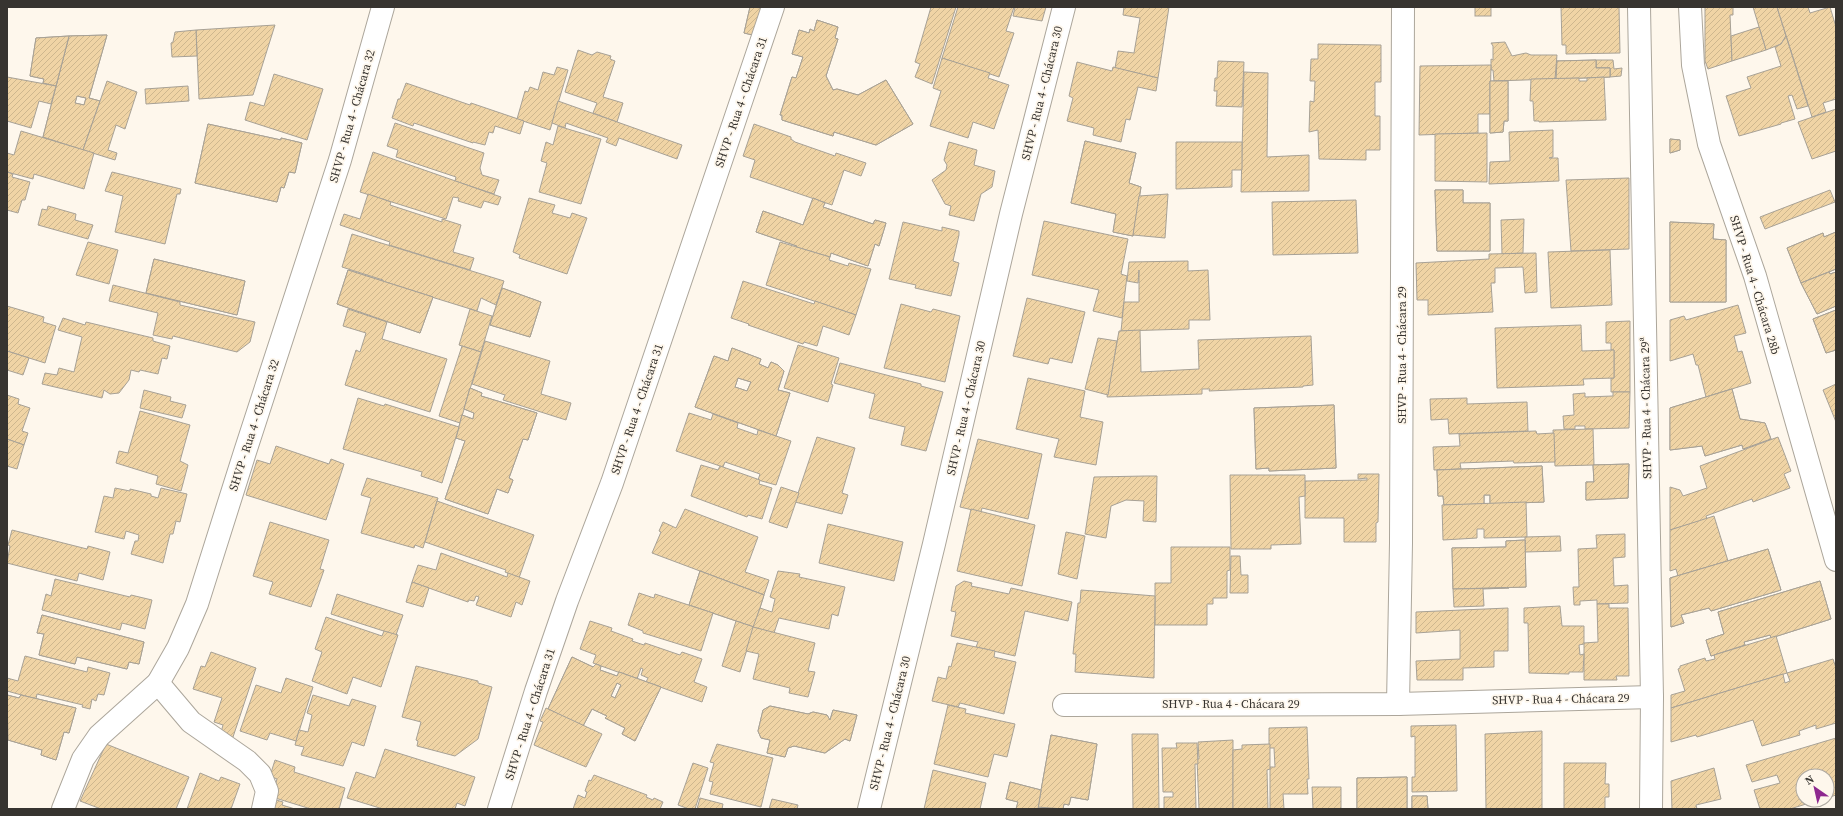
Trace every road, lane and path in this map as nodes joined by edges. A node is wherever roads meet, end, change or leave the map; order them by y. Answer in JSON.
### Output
{"nodes":[{"id":1,"x":383,"y":7,"type":"edge"},
{"id":2,"x":773,"y":7,"type":"edge"},
{"id":3,"x":1064,"y":7,"type":"edge"},
{"id":4,"x":1403,"y":7,"type":"edge"},
{"id":5,"x":1639,"y":7,"type":"edge"},
{"id":6,"x":1690,"y":7,"type":"edge"},
{"id":7,"x":1836,"y":560,"type":"edge"},
{"id":8,"x":158,"y":683,"type":"junction"},
{"id":9,"x":1652,"y":697,"type":"junction"},
{"id":10,"x":1398,"y":704,"type":"junction"},
{"id":11,"x":1064,"y":705,"type":"dead end"},
{"id":12,"x":63,"y":809,"type":"edge"},
{"id":13,"x":263,"y":809,"type":"edge"},
{"id":14,"x":499,"y":809,"type":"edge"},
{"id":15,"x":869,"y":809,"type":"edge"},
{"id":16,"x":1651,"y":809,"type":"edge"}],
"edges":[{"from":1,"to":8,"type":"street","name":"SHVP - Rua 4 - Chácara 32"},
{"from":2,"to":14,"type":"street","name":"SHVP - Rua 4 - Chácara 31"},
{"from":3,"to":15,"type":"street","name":"SHVP - Rua 4 - Chácara 30"},
{"from":4,"to":10,"type":"street","name":"SHVP - Rua 4 - Chácara 29"},
{"from":5,"to":9,"type":"street","name":"SHVP - Rua 4 - Chácara 29ª"},
{"from":6,"to":7,"type":"street","name":"SHVP - Rua 4 - Chácara 28b"},
{"from":8,"to":12,"type":"street","name":"SHVP - Rua 4 - Chácara 32"},
{"from":8,"to":13,"type":"street"},
{"from":9,"to":10,"type":"street","name":"SHVP - Rua 4 - Chácara 29"},
{"from":9,"to":16,"type":"street","name":"SHVP - Rua 4 - Chácara 29ª"},
{"from":10,"to":11,"type":"street","name":"SHVP - Rua 4 - Chácara 29"}]}
